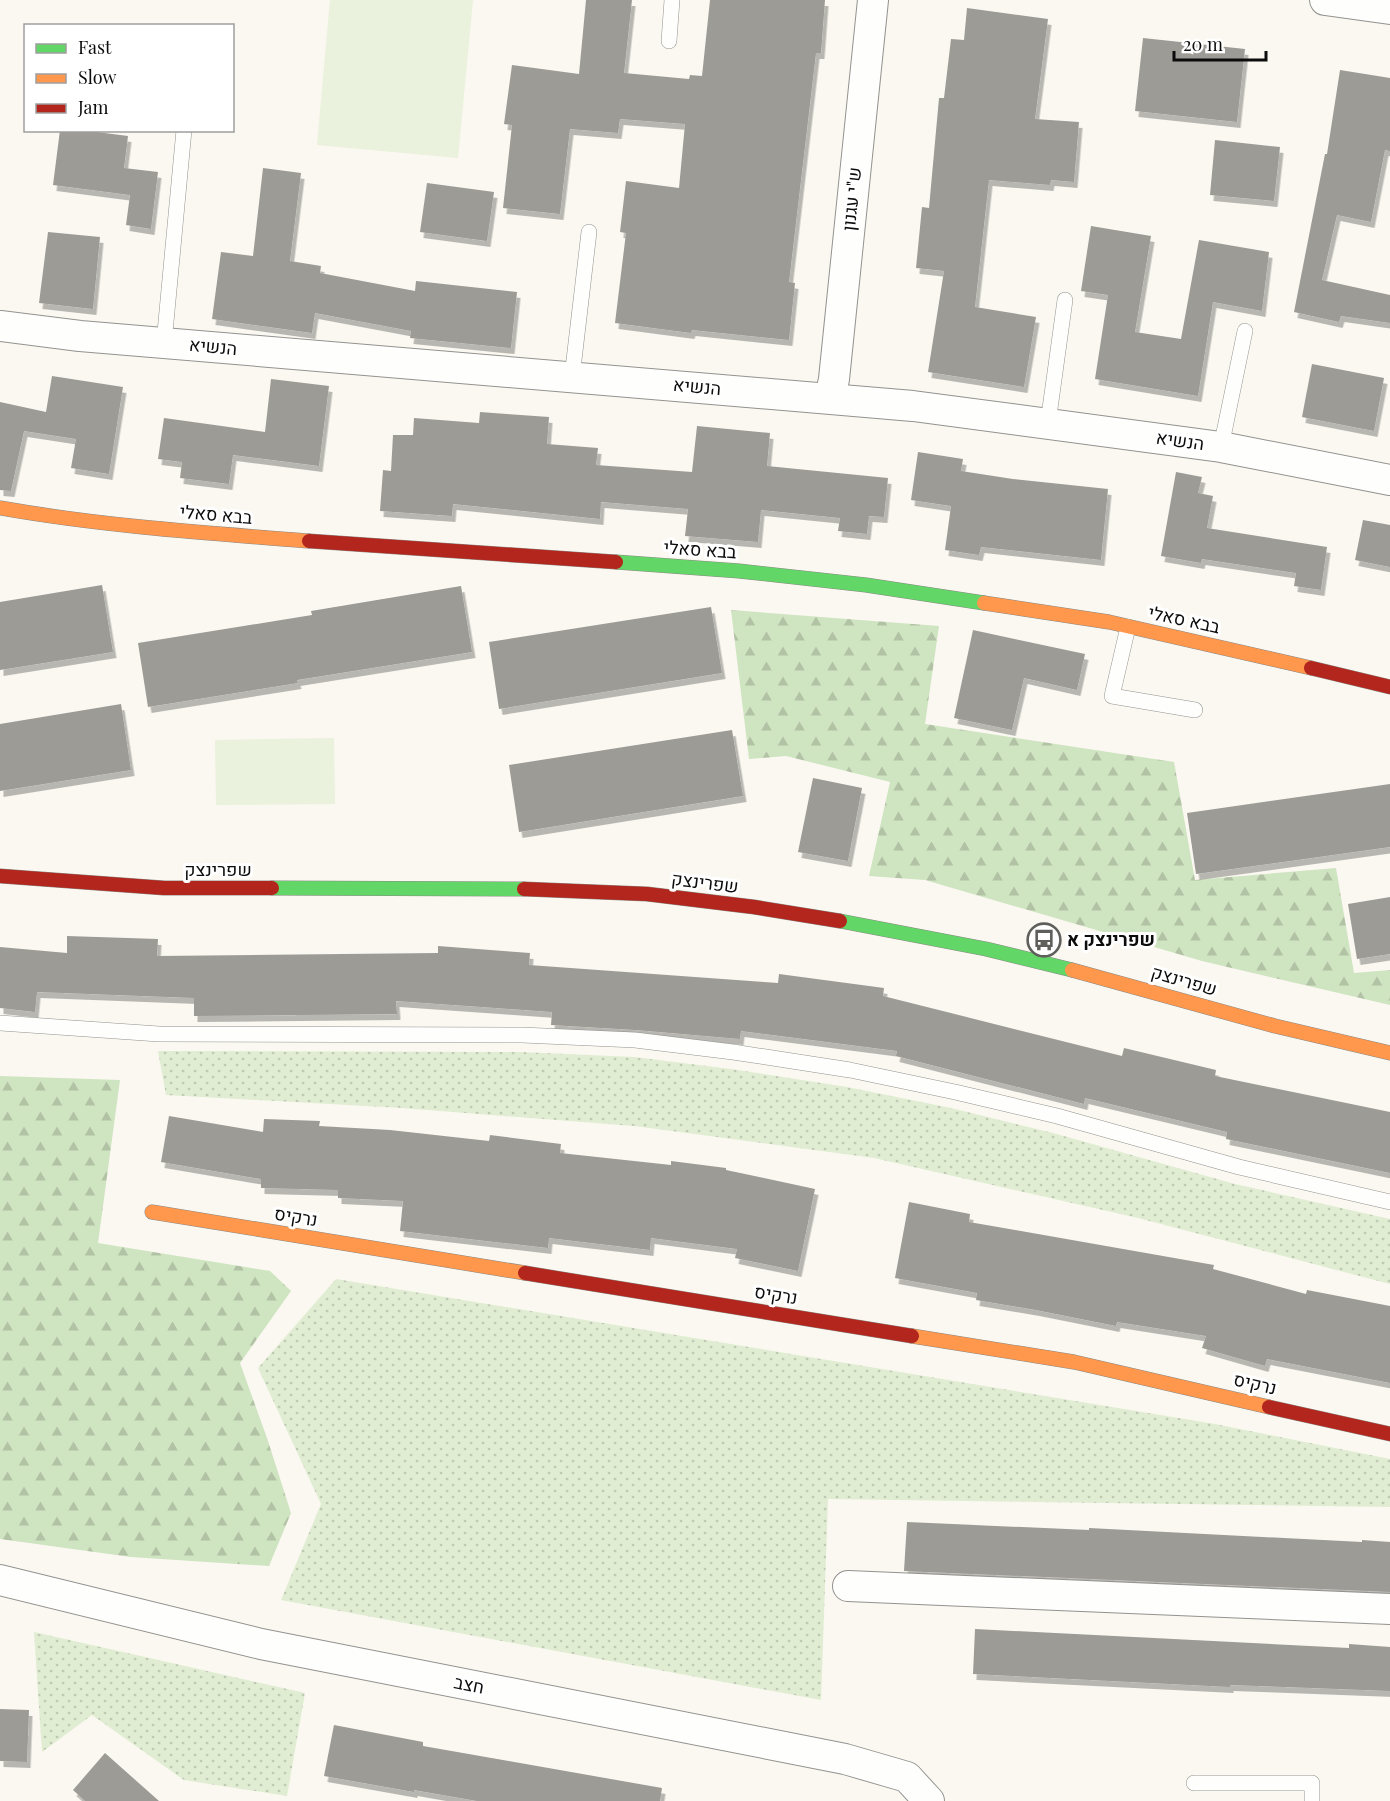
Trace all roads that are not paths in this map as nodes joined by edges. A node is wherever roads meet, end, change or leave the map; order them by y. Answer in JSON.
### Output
{"nodes":[{"id":1,"x":672,"y":0,"type":"edge"},
{"id":2,"x":873,"y":0,"type":"edge"},
{"id":3,"x":1325,"y":0,"type":"edge"},
{"id":4,"x":1390,"y":9,"type":"edge"},
{"id":5,"x":669,"y":41,"type":"dead end"},
{"id":6,"x":184,"y":132,"type":"edge"},
{"id":7,"x":589,"y":232,"type":"dead end"},
{"id":8,"x":1065,"y":300,"type":"dead end"},
{"id":9,"x":0,"y":326,"type":"edge"},
{"id":10,"x":1245,"y":331,"type":"dead end"},
{"id":11,"x":164,"y":343,"type":"junction"},
{"id":12,"x":572,"y":377,"type":"junction"},
{"id":13,"x":830,"y":398,"type":"junction"},
{"id":14,"x":1047,"y":423,"type":"junction"},
{"id":15,"x":1221,"y":447,"type":"junction"},
{"id":16,"x":1390,"y":480,"type":"edge"},
{"id":17,"x":0,"y":508,"type":"edge"},
{"id":18,"x":1128,"y":627,"type":"junction"},
{"id":19,"x":1390,"y":687,"type":"edge"},
{"id":20,"x":1196,"y":710,"type":"dead end"},
{"id":21,"x":0,"y":876,"type":"edge"},
{"id":22,"x":0,"y":1023,"type":"edge"},
{"id":23,"x":1390,"y":1053,"type":"edge"},
{"id":24,"x":1390,"y":1203,"type":"edge"},
{"id":25,"x":152,"y":1212,"type":"dead end"},
{"id":26,"x":1390,"y":1434,"type":"edge"},
{"id":27,"x":0,"y":1580,"type":"edge"},
{"id":28,"x":848,"y":1586,"type":"dead end"},
{"id":29,"x":1390,"y":1610,"type":"edge"},
{"id":30,"x":1194,"y":1783,"type":"dead end"},
{"id":31,"x":929,"y":1801,"type":"edge"},
{"id":32,"x":1312,"y":1801,"type":"edge"}],
"edges":[{"from":1,"to":5,"type":"lane"},
{"from":2,"to":13,"type":"street","name":"ש\"י עגנון"},
{"from":3,"to":4,"type":"street"},
{"from":6,"to":11,"type":"lane"},
{"from":7,"to":12,"type":"lane"},
{"from":8,"to":14,"type":"lane"},
{"from":9,"to":11,"type":"street","name":"הנשיא"},
{"from":10,"to":15,"type":"lane"},
{"from":11,"to":12,"type":"street","name":"הנשיא"},
{"from":12,"to":13,"type":"street","name":"הנשיא"},
{"from":13,"to":14,"type":"street","name":"הנשיא"},
{"from":14,"to":15,"type":"street","name":"הנשיא"},
{"from":15,"to":16,"type":"street","name":"הנשיא"},
{"from":17,"to":18,"type":"street","name":"בבא סאלי"},
{"from":18,"to":19,"type":"street","name":"בבא סאלי"},
{"from":18,"to":20,"type":"lane"},
{"from":21,"to":23,"type":"street","name":"שפרינצק"},
{"from":22,"to":24,"type":"lane"},
{"from":25,"to":26,"type":"street","name":"נרקיס"},
{"from":27,"to":31,"type":"street","name":"חצב"},
{"from":28,"to":29,"type":"street"},
{"from":30,"to":32,"type":"lane"}]}
